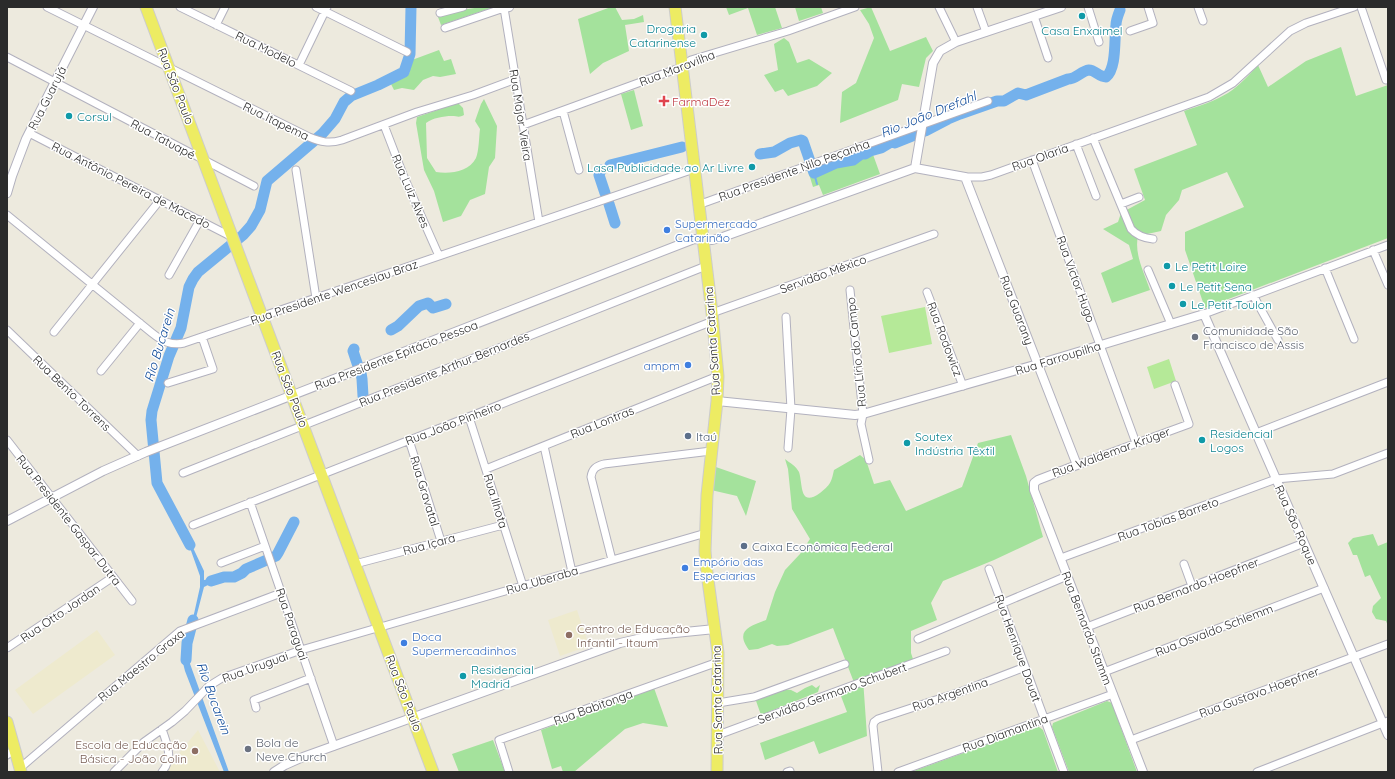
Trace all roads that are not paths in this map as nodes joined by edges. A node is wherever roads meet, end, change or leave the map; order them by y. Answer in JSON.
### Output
{"nodes":[{"id":1,"x":47,"y":7,"type":"edge"},
{"id":2,"x":93,"y":7,"type":"edge"},
{"id":3,"x":146,"y":7,"type":"edge"},
{"id":4,"x":180,"y":7,"type":"edge"},
{"id":5,"x":225,"y":7,"type":"edge"},
{"id":6,"x":316,"y":7,"type":"edge"},
{"id":7,"x":463,"y":7,"type":"edge"},
{"id":8,"x":675,"y":7,"type":"edge"},
{"id":9,"x":855,"y":7,"type":"edge"},
{"id":10,"x":939,"y":7,"type":"edge"},
{"id":11,"x":977,"y":7,"type":"edge"},
{"id":12,"x":1061,"y":7,"type":"edge"},
{"id":13,"x":1088,"y":7,"type":"edge"},
{"id":14,"x":1148,"y":7,"type":"edge"},
{"id":15,"x":1198,"y":7,"type":"edge"},
{"id":16,"x":1354,"y":7,"type":"edge"},
{"id":17,"x":1361,"y":7,"type":"edge"},
{"id":18,"x":455,"y":8,"type":"edge"},
{"id":19,"x":505,"y":8,"type":"edge"},
{"id":20,"x":326,"y":9,"type":"edge"},
{"id":21,"x":440,"y":13,"type":"dead end"},
{"id":22,"x":1034,"y":16,"type":"junction"},
{"id":23,"x":1203,"y":21,"type":"dead end"},
{"id":24,"x":84,"y":25,"type":"junction"},
{"id":25,"x":216,"y":25,"type":"junction"},
{"id":26,"x":445,"y":28,"type":"dead end"},
{"id":27,"x":1130,"y":31,"type":"dead end"},
{"id":28,"x":986,"y":32,"type":"junction"},
{"id":29,"x":956,"y":42,"type":"junction"},
{"id":30,"x":1099,"y":42,"type":"dead end"},
{"id":31,"x":407,"y":52,"type":"dead end"},
{"id":32,"x":7,"y":57,"type":"edge"},
{"id":33,"x":1048,"y":58,"type":"dead end"},
{"id":34,"x":299,"y":65,"type":"junction"},
{"id":35,"x":682,"y":67,"type":"junction"},
{"id":36,"x":169,"y":68,"type":"junction"},
{"id":37,"x":516,"y":79,"type":"junction"},
{"id":38,"x":1386,"y":80,"type":"dead end"},
{"id":39,"x":55,"y":82,"type":"junction"},
{"id":40,"x":351,"y":91,"type":"dead end"},
{"id":41,"x":988,"y":101,"type":"dead end"},
{"id":42,"x":563,"y":111,"type":"junction"},
{"id":43,"x":384,"y":125,"type":"junction"},
{"id":44,"x":523,"y":125,"type":"junction"},
{"id":45,"x":921,"y":131,"type":"junction"},
{"id":46,"x":29,"y":133,"type":"junction"},
{"id":47,"x":1093,"y":138,"type":"junction"},
{"id":48,"x":1076,"y":144,"type":"junction"},
{"id":49,"x":204,"y":160,"type":"junction"},
{"id":50,"x":1032,"y":160,"type":"junction"},
{"id":51,"x":915,"y":168,"type":"junction"},
{"id":52,"x":694,"y":169,"type":"junction"},
{"id":53,"x":296,"y":170,"type":"dead end"},
{"id":54,"x":579,"y":170,"type":"dead end"},
{"id":55,"x":965,"y":177,"type":"junction"},
{"id":56,"x":254,"y":186,"type":"dead end"},
{"id":57,"x":7,"y":193,"type":"edge"},
{"id":58,"x":1096,"y":196,"type":"dead end"},
{"id":59,"x":1138,"y":197,"type":"dead end"},
{"id":60,"x":160,"y":200,"type":"junction"},
{"id":61,"x":698,"y":204,"type":"junction"},
{"id":62,"x":1121,"y":204,"type":"junction"},
{"id":63,"x":7,"y":215,"type":"edge"},
{"id":64,"x":200,"y":220,"type":"junction"},
{"id":65,"x":539,"y":222,"type":"junction"},
{"id":66,"x":934,"y":234,"type":"dead end"},
{"id":67,"x":703,"y":239,"type":"junction"},
{"id":68,"x":1153,"y":239,"type":"dead end"},
{"id":69,"x":234,"y":241,"type":"junction"},
{"id":70,"x":1388,"y":245,"type":"edge"},
{"id":71,"x":1373,"y":250,"type":"junction"},
{"id":72,"x":440,"y":256,"type":"junction"},
{"id":73,"x":706,"y":266,"type":"junction"},
{"id":74,"x":1325,"y":268,"type":"junction"},
{"id":75,"x":1148,"y":270,"type":"dead end"},
{"id":76,"x":169,"y":274,"type":"dead end"},
{"id":77,"x":92,"y":284,"type":"junction"},
{"id":78,"x":1388,"y":285,"type":"edge"},
{"id":79,"x":850,"y":290,"type":"dead end"},
{"id":80,"x":927,"y":292,"type":"dead end"},
{"id":81,"x":1253,"y":295,"type":"junction"},
{"id":82,"x":316,"y":298,"type":"junction"},
{"id":83,"x":1204,"y":314,"type":"junction"},
{"id":84,"x":262,"y":316,"type":"junction"},
{"id":85,"x":712,"y":317,"type":"junction"},
{"id":86,"x":786,"y":317,"type":"dead end"},
{"id":87,"x":140,"y":323,"type":"junction"},
{"id":88,"x":1171,"y":324,"type":"junction"},
{"id":89,"x":7,"y":330,"type":"edge"},
{"id":90,"x":54,"y":332,"type":"dead end"},
{"id":91,"x":202,"y":337,"type":"junction"},
{"id":92,"x":1278,"y":340,"type":"dead end"},
{"id":93,"x":1354,"y":340,"type":"dead end"},
{"id":94,"x":1100,"y":345,"type":"junction"},
{"id":95,"x":1038,"y":364,"type":"junction"},
{"id":96,"x":101,"y":371,"type":"dead end"},
{"id":97,"x":718,"y":376,"type":"junction"},
{"id":98,"x":1388,"y":382,"type":"edge"},
{"id":99,"x":168,"y":384,"type":"dead end"},
{"id":100,"x":963,"y":386,"type":"junction"},
{"id":101,"x":1176,"y":386,"type":"dead end"},
{"id":102,"x":292,"y":395,"type":"junction"},
{"id":103,"x":717,"y":400,"type":"junction"},
{"id":104,"x":792,"y":409,"type":"junction"},
{"id":105,"x":863,"y":414,"type":"junction"},
{"id":106,"x":469,"y":417,"type":"junction"},
{"id":107,"x":303,"y":425,"type":"junction"},
{"id":108,"x":1256,"y":433,"type":"junction"},
{"id":109,"x":7,"y":440,"type":"edge"},
{"id":110,"x":409,"y":440,"type":"junction"},
{"id":111,"x":1136,"y":443,"type":"junction"},
{"id":112,"x":544,"y":446,"type":"junction"},
{"id":113,"x":788,"y":448,"type":"dead end"},
{"id":114,"x":711,"y":451,"type":"junction"},
{"id":115,"x":1388,"y":453,"type":"edge"},
{"id":116,"x":138,"y":456,"type":"junction"},
{"id":117,"x":869,"y":460,"type":"dead end"},
{"id":118,"x":1077,"y":465,"type":"junction"},
{"id":119,"x":486,"y":469,"type":"junction"},
{"id":120,"x":183,"y":473,"type":"dead end"},
{"id":121,"x":322,"y":474,"type":"junction"},
{"id":122,"x":1276,"y":479,"type":"junction"},
{"id":123,"x":1034,"y":483,"type":"joint"},
{"id":124,"x":52,"y":498,"type":"junction"},
{"id":125,"x":250,"y":502,"type":"junction"},
{"id":126,"x":7,"y":521,"type":"edge"},
{"id":127,"x":193,"y":525,"type":"dead end"},
{"id":128,"x":503,"y":525,"type":"junction"},
{"id":129,"x":706,"y":533,"type":"junction"},
{"id":130,"x":441,"y":541,"type":"junction"},
{"id":131,"x":1304,"y":543,"type":"junction"},
{"id":132,"x":265,"y":546,"type":"junction"},
{"id":133,"x":1061,"y":558,"type":"junction"},
{"id":134,"x":612,"y":560,"type":"junction"},
{"id":135,"x":221,"y":563,"type":"dead end"},
{"id":136,"x":355,"y":564,"type":"junction"},
{"id":137,"x":1184,"y":564,"type":"dead end"},
{"id":138,"x":989,"y":569,"type":"dead end"},
{"id":139,"x":572,"y":572,"type":"junction"},
{"id":140,"x":1067,"y":576,"type":"junction"},
{"id":141,"x":113,"y":577,"type":"junction"},
{"id":142,"x":523,"y":586,"type":"junction"},
{"id":143,"x":1192,"y":586,"type":"junction"},
{"id":144,"x":1324,"y":588,"type":"junction"},
{"id":145,"x":281,"y":593,"type":"junction"},
{"id":146,"x":132,"y":601,"type":"dead end"},
{"id":147,"x":1002,"y":604,"type":"junction"},
{"id":148,"x":1087,"y":627,"type":"junction"},
{"id":149,"x":379,"y":628,"type":"junction"},
{"id":150,"x":715,"y":629,"type":"junction"},
{"id":151,"x":918,"y":639,"type":"dead end"},
{"id":152,"x":1388,"y":644,"type":"edge"},
{"id":153,"x":7,"y":648,"type":"edge"},
{"id":154,"x":301,"y":650,"type":"junction"},
{"id":155,"x":946,"y":651,"type":"dead end"},
{"id":156,"x":1354,"y":657,"type":"junction"},
{"id":157,"x":718,"y":662,"type":"junction"},
{"id":158,"x":844,"y":664,"type":"dead end"},
{"id":159,"x":1025,"y":667,"type":"junction"},
{"id":160,"x":1104,"y":672,"type":"junction"},
{"id":161,"x":311,"y":678,"type":"junction"},
{"id":162,"x":1113,"y":694,"type":"junction"},
{"id":163,"x":718,"y":703,"type":"junction"},
{"id":164,"x":256,"y":708,"type":"dead end"},
{"id":165,"x":413,"y":717,"type":"junction"},
{"id":166,"x":1045,"y":719,"type":"junction"},
{"id":167,"x":1385,"y":722,"type":"edge"},
{"id":168,"x":7,"y":725,"type":"edge"},
{"id":169,"x":162,"y":729,"type":"junction"},
{"id":170,"x":718,"y":735,"type":"junction"},
{"id":171,"x":1388,"y":735,"type":"edge"},
{"id":172,"x":1131,"y":740,"type":"junction"},
{"id":173,"x":334,"y":746,"type":"junction"},
{"id":174,"x":11,"y":753,"type":"edge"},
{"id":175,"x":20,"y":770,"type":"edge"},
{"id":176,"x":114,"y":772,"type":"edge"},
{"id":177,"x":162,"y":772,"type":"edge"},
{"id":178,"x":274,"y":772,"type":"edge"},
{"id":179,"x":433,"y":772,"type":"edge"},
{"id":180,"x":509,"y":772,"type":"edge"},
{"id":181,"x":717,"y":772,"type":"edge"},
{"id":182,"x":878,"y":772,"type":"edge"},
{"id":183,"x":898,"y":772,"type":"edge"},
{"id":184,"x":1064,"y":772,"type":"edge"},
{"id":185,"x":1143,"y":772,"type":"edge"},
{"id":186,"x":1257,"y":772,"type":"edge"}],
"edges":[{"from":1,"to":24,"type":"street","name":"Rua Itapema"},
{"from":2,"to":24,"type":"street","name":"Rua Guarujá"},
{"from":3,"to":36,"type":"main road","name":"Rua São Paulo"},
{"from":4,"to":25,"type":"street","name":"Rua Modelo"},
{"from":5,"to":25,"type":"street"},
{"from":6,"to":20,"type":"street"},
{"from":7,"to":18,"type":"street"},
{"from":8,"to":35,"type":"main road","name":"Rua Santa Catarina"},
{"from":9,"to":35,"type":"street","name":"Rua Maravilha"},
{"from":10,"to":29,"type":"street"},
{"from":11,"to":28,"type":"street"},
{"from":12,"to":22,"type":"street"},
{"from":13,"to":30,"type":"street"},
{"from":14,"to":27,"type":"street"},
{"from":15,"to":23,"type":"street"},
{"from":16,"to":47,"type":"street","name":"Rua Olaria"},
{"from":17,"to":38,"type":"street"},
{"from":18,"to":21,"type":"street"},
{"from":19,"to":26,"type":"street"},
{"from":19,"to":37,"type":"street","name":"Rua Major Vieira"},
{"from":20,"to":31,"type":"street"},
{"from":20,"to":34,"type":"street"},
{"from":22,"to":28,"type":"street"},
{"from":22,"to":33,"type":"street"},
{"from":24,"to":36,"type":"street","name":"Rua Itapema"},
{"from":24,"to":39,"type":"street","name":"Rua Guarujá"},
{"from":25,"to":34,"type":"street","name":"Rua Modelo"},
{"from":28,"to":29,"type":"street"},
{"from":29,"to":45,"type":"street"},
{"from":32,"to":39,"type":"street","name":"Rua Tatuapé"},
{"from":34,"to":40,"type":"street","name":"Rua Modelo"},
{"from":35,"to":42,"type":"street","name":"Rua Maravilha"},
{"from":35,"to":52,"type":"main road","name":"Rua Santa Catarina"},
{"from":36,"to":43,"type":"street","name":"Rua Itapema"},
{"from":36,"to":49,"type":"main road","name":"Rua São Paulo"},
{"from":37,"to":43,"type":"street","name":"Rua Itapema"},
{"from":37,"to":44,"type":"street","name":"Rua Major Vieira"},
{"from":39,"to":46,"type":"street","name":"Rua Guarujá"},
{"from":39,"to":49,"type":"street","name":"Rua Tatuapé"},
{"from":41,"to":45,"type":"street","name":"Rua Presidente Nilo Peçanha"},
{"from":42,"to":44,"type":"street","name":"Rua Maravilha"},
{"from":42,"to":54,"type":"street"},
{"from":43,"to":72,"type":"street","name":"Rua Luiz Alves"},
{"from":44,"to":65,"type":"street","name":"Rua Major Vieira"},
{"from":45,"to":51,"type":"street"},
{"from":45,"to":61,"type":"street","name":"Rua Presidente Nilo Peçanha"},
{"from":46,"to":57,"type":"street","name":"Rua Guarujá"},
{"from":46,"to":60,"type":"street","name":"Rua Antônio Pereira de Macedo"},
{"from":47,"to":48,"type":"street","name":"Rua Olaria"},
{"from":47,"to":62,"type":"street"},
{"from":48,"to":50,"type":"street","name":"Rua Olaria"},
{"from":48,"to":58,"type":"street"},
{"from":49,"to":56,"type":"street","name":"Rua Tatuapé"},
{"from":49,"to":69,"type":"main road","name":"Rua São Paulo"},
{"from":50,"to":55,"type":"street","name":"Rua Olaria"},
{"from":50,"to":94,"type":"street","name":"Rua Victor Hugo"},
{"from":51,"to":55,"type":"street","name":"Rua Olaria"},
{"from":51,"to":67,"type":"street","name":"Rua Olaria"},
{"from":52,"to":61,"type":"main road","name":"Rua Santa Catarina"},
{"from":52,"to":65,"type":"street","name":"Rua Presidente Wenceslau Braz"},
{"from":53,"to":82,"type":"street"},
{"from":55,"to":95,"type":"street","name":"Rua Guarany"},
{"from":59,"to":62,"type":"street"},
{"from":60,"to":64,"type":"street","name":"Rua Antônio Pereira de Macedo"},
{"from":60,"to":77,"type":"street"},
{"from":61,"to":67,"type":"main road","name":"Rua Santa Catarina"},
{"from":62,"to":68,"type":"street"},
{"from":63,"to":77,"type":"street","name":"Rua Presidente Wenceslau Braz"},
{"from":64,"to":69,"type":"street","name":"Rua Antônio Pereira de Macedo"},
{"from":64,"to":76,"type":"street"},
{"from":65,"to":72,"type":"street","name":"Rua Presidente Wenceslau Braz"},
{"from":66,"to":85,"type":"street","name":"Servidão México"},
{"from":67,"to":73,"type":"main road","name":"Rua Santa Catarina"},
{"from":67,"to":102,"type":"street","name":"Rua Presidente Epitácio Pessoa"},
{"from":69,"to":84,"type":"main road","name":"Rua São Paulo"},
{"from":70,"to":71,"type":"street","name":"Rua Farroupilha"},
{"from":71,"to":74,"type":"street","name":"Rua Farroupilha"},
{"from":71,"to":78,"type":"street"},
{"from":72,"to":82,"type":"street","name":"Rua Presidente Wenceslau Braz"},
{"from":73,"to":85,"type":"main road","name":"Rua Santa Catarina"},
{"from":73,"to":107,"type":"street","name":"Rua Presidente Arthur Bernardes"},
{"from":74,"to":81,"type":"street","name":"Rua Farroupilha"},
{"from":74,"to":93,"type":"street"},
{"from":75,"to":88,"type":"street"},
{"from":77,"to":87,"type":"street","name":"Rua Presidente Wenceslau Braz"},
{"from":77,"to":90,"type":"street"},
{"from":79,"to":105,"type":"street","name":"Rua Lírio do Campo"},
{"from":80,"to":100,"type":"street","name":"Rua Rodowicz"},
{"from":81,"to":83,"type":"street","name":"Rua Farroupilha"},
{"from":81,"to":92,"type":"street"},
{"from":82,"to":84,"type":"street","name":"Rua Presidente Wenceslau Braz"},
{"from":83,"to":88,"type":"street","name":"Rua Farroupilha"},
{"from":83,"to":108,"type":"street","name":"Rua São Roque"},
{"from":84,"to":91,"type":"street","name":"Rua Presidente Wenceslau Braz"},
{"from":84,"to":102,"type":"main road","name":"Rua São Paulo"},
{"from":85,"to":97,"type":"main road","name":"Rua Santa Catarina"},
{"from":85,"to":106,"type":"street","name":"Rua João Pinheiro"},
{"from":86,"to":104,"type":"street"},
{"from":87,"to":91,"type":"street","name":"Rua Presidente Wenceslau Braz"},
{"from":87,"to":96,"type":"street"},
{"from":88,"to":94,"type":"street","name":"Rua Farroupilha"},
{"from":89,"to":116,"type":"street","name":"Rua Bento Torrens"},
{"from":91,"to":99,"type":"street"},
{"from":94,"to":95,"type":"street","name":"Rua Farroupilha"},
{"from":94,"to":111,"type":"street","name":"Rua Victor Hugo"},
{"from":95,"to":100,"type":"street","name":"Rua Farroupilha"},
{"from":95,"to":118,"type":"street","name":"Rua Guarany"},
{"from":97,"to":103,"type":"main road","name":"Rua Santa Catarina"},
{"from":97,"to":112,"type":"street","name":"Rua Lontras"},
{"from":98,"to":108,"type":"street"},
{"from":100,"to":105,"type":"street","name":"Rua Farroupilha"},
{"from":101,"to":111,"type":"street","name":"Rua Waldemar Krüger"},
{"from":102,"to":107,"type":"main road","name":"Rua São Paulo"},
{"from":102,"to":116,"type":"street","name":"Rua Presidente Epitácio Pessoa"},
{"from":103,"to":104,"type":"street","name":"Rua Farroupilha"},
{"from":103,"to":114,"type":"main road","name":"Rua Santa Catarina"},
{"from":104,"to":105,"type":"street","name":"Rua Farroupilha"},
{"from":104,"to":113,"type":"street"},
{"from":105,"to":117,"type":"street","name":"Rua Lírio do Campo"},
{"from":106,"to":110,"type":"street","name":"Rua João Pinheiro"},
{"from":106,"to":119,"type":"street","name":"Rua Ilhota"},
{"from":107,"to":120,"type":"street","name":"Rua Presidente Arthur Bernardes"},
{"from":107,"to":121,"type":"main road","name":"Rua São Paulo"},
{"from":108,"to":122,"type":"street","name":"Rua São Roque"},
{"from":109,"to":124,"type":"street","name":"Rua Presidente Gaspar Dutra"},
{"from":110,"to":121,"type":"street","name":"Rua João Pinheiro"},
{"from":110,"to":130,"type":"street","name":"Rua Gravatal"},
{"from":111,"to":118,"type":"street","name":"Rua Waldemar Krüger"},
{"from":112,"to":119,"type":"street","name":"Rua Lontras"},
{"from":112,"to":139,"type":"street"},
{"from":114,"to":129,"type":"main road","name":"Rua Santa Catarina"},
{"from":114,"to":134,"type":"street"},
{"from":115,"to":122,"type":"street","name":"Rua Tobias Barreto"},
{"from":116,"to":124,"type":"street","name":"Rua Presidente Epitácio Pessoa"},
{"from":118,"to":123,"type":"street","name":"Rua Waldemar Krüger"},
{"from":119,"to":128,"type":"street","name":"Rua Ilhota"},
{"from":121,"to":125,"type":"street","name":"Rua João Pinheiro"},
{"from":121,"to":136,"type":"main road","name":"Rua São Paulo"},
{"from":122,"to":131,"type":"street","name":"Rua São Roque"},
{"from":122,"to":133,"type":"street","name":"Rua Tobias Barreto"},
{"from":123,"to":133,"type":"street","name":"Rua Bernardo Stamm"},
{"from":124,"to":126,"type":"street","name":"Rua Presidente Epitácio Pessoa"},
{"from":124,"to":141,"type":"street","name":"Rua Presidente Gaspar Dutra"},
{"from":125,"to":127,"type":"street","name":"Rua João Pinheiro"},
{"from":125,"to":132,"type":"street","name":"Rua Paraguai"},
{"from":128,"to":130,"type":"street","name":"Rua Içara"},
{"from":128,"to":142,"type":"street","name":"Rua Ilhota"},
{"from":129,"to":134,"type":"street","name":"Rua Uberaba"},
{"from":129,"to":150,"type":"main road","name":"Rua Santa Catarina"},
{"from":130,"to":136,"type":"street","name":"Rua Içara"},
{"from":131,"to":143,"type":"street","name":"Rua Bernardo Hoepfner"},
{"from":131,"to":144,"type":"street","name":"Rua São Roque"},
{"from":132,"to":135,"type":"street"},
{"from":132,"to":145,"type":"street","name":"Rua Paraguai"},
{"from":133,"to":140,"type":"street","name":"Rua Bernardo Stamm"},
{"from":134,"to":139,"type":"street","name":"Rua Uberaba"},
{"from":136,"to":149,"type":"main road","name":"Rua São Paulo"},
{"from":137,"to":143,"type":"street"},
{"from":138,"to":147,"type":"street","name":"Rua Henrique Douat"},
{"from":139,"to":142,"type":"street","name":"Rua Uberaba"},
{"from":140,"to":147,"type":"street"},
{"from":140,"to":148,"type":"street","name":"Rua Bernardo Stamm"},
{"from":141,"to":146,"type":"street","name":"Rua Presidente Gaspar Dutra"},
{"from":141,"to":153,"type":"street","name":"Rua Otto Jordan"},
{"from":142,"to":149,"type":"street","name":"Rua Uberaba"},
{"from":143,"to":148,"type":"street","name":"Rua Bernardo Hoepfner"},
{"from":144,"to":156,"type":"street","name":"Rua São Roque"},
{"from":144,"to":160,"type":"street","name":"Rua Osvaldo Schlemm"},
{"from":145,"to":154,"type":"street","name":"Rua Paraguai"},
{"from":145,"to":175,"type":"street","name":"Rua Maestro Graxa"},
{"from":147,"to":151,"type":"street"},
{"from":147,"to":159,"type":"street","name":"Rua Henrique Douat"},
{"from":148,"to":160,"type":"street","name":"Rua Bernardo Stamm"},
{"from":149,"to":154,"type":"street","name":"Rua Uruguai"},
{"from":149,"to":165,"type":"main road","name":"Rua São Paulo"},
{"from":150,"to":157,"type":"main road","name":"Rua Santa Catarina"},
{"from":150,"to":165,"type":"street"},
{"from":152,"to":156,"type":"street","name":"Rua Gustavo Hoepfner"},
{"from":154,"to":161,"type":"street","name":"Rua Paraguai"},
{"from":154,"to":169,"type":"street","name":"Rua Uruguai"},
{"from":155,"to":170,"type":"street","name":"Servidão Germano Schubert"},
{"from":156,"to":167,"type":"street","name":"Rua São Roque"},
{"from":156,"to":172,"type":"street","name":"Rua Gustavo Hoepfner"},
{"from":157,"to":163,"type":"main road","name":"Rua Santa Catarina"},
{"from":157,"to":180,"type":"street","name":"Rua Babitonga"},
{"from":158,"to":163,"type":"street"},
{"from":159,"to":166,"type":"street","name":"Rua Henrique Douat"},
{"from":159,"to":182,"type":"street","name":"Rua Argentina"},
{"from":160,"to":162,"type":"street","name":"Rua Bernardo Stamm"},
{"from":161,"to":164,"type":"street"},
{"from":161,"to":173,"type":"street","name":"Rua Paraguai"},
{"from":162,"to":166,"type":"street","name":"Rua Diamantina"},
{"from":162,"to":172,"type":"street","name":"Rua Bernardo Stamm"},
{"from":163,"to":170,"type":"main road","name":"Rua Santa Catarina"},
{"from":165,"to":173,"type":"street"},
{"from":165,"to":179,"type":"main road","name":"Rua São Paulo"},
{"from":166,"to":183,"type":"street","name":"Rua Diamantina"},
{"from":166,"to":184,"type":"street","name":"Rua Henrique Douat"},
{"from":167,"to":171,"type":"street","name":"Rua São Roque"},
{"from":167,"to":186,"type":"street"},
{"from":168,"to":174,"type":"main road"},
{"from":169,"to":176,"type":"street","name":"Rua Uruguai"},
{"from":169,"to":177,"type":"street"},
{"from":170,"to":181,"type":"main road","name":"Rua Santa Catarina"},
{"from":172,"to":185,"type":"street","name":"Rua Bernardo Stamm"},
{"from":173,"to":178,"type":"street"},
{"from":174,"to":175,"type":"main road"}]}
